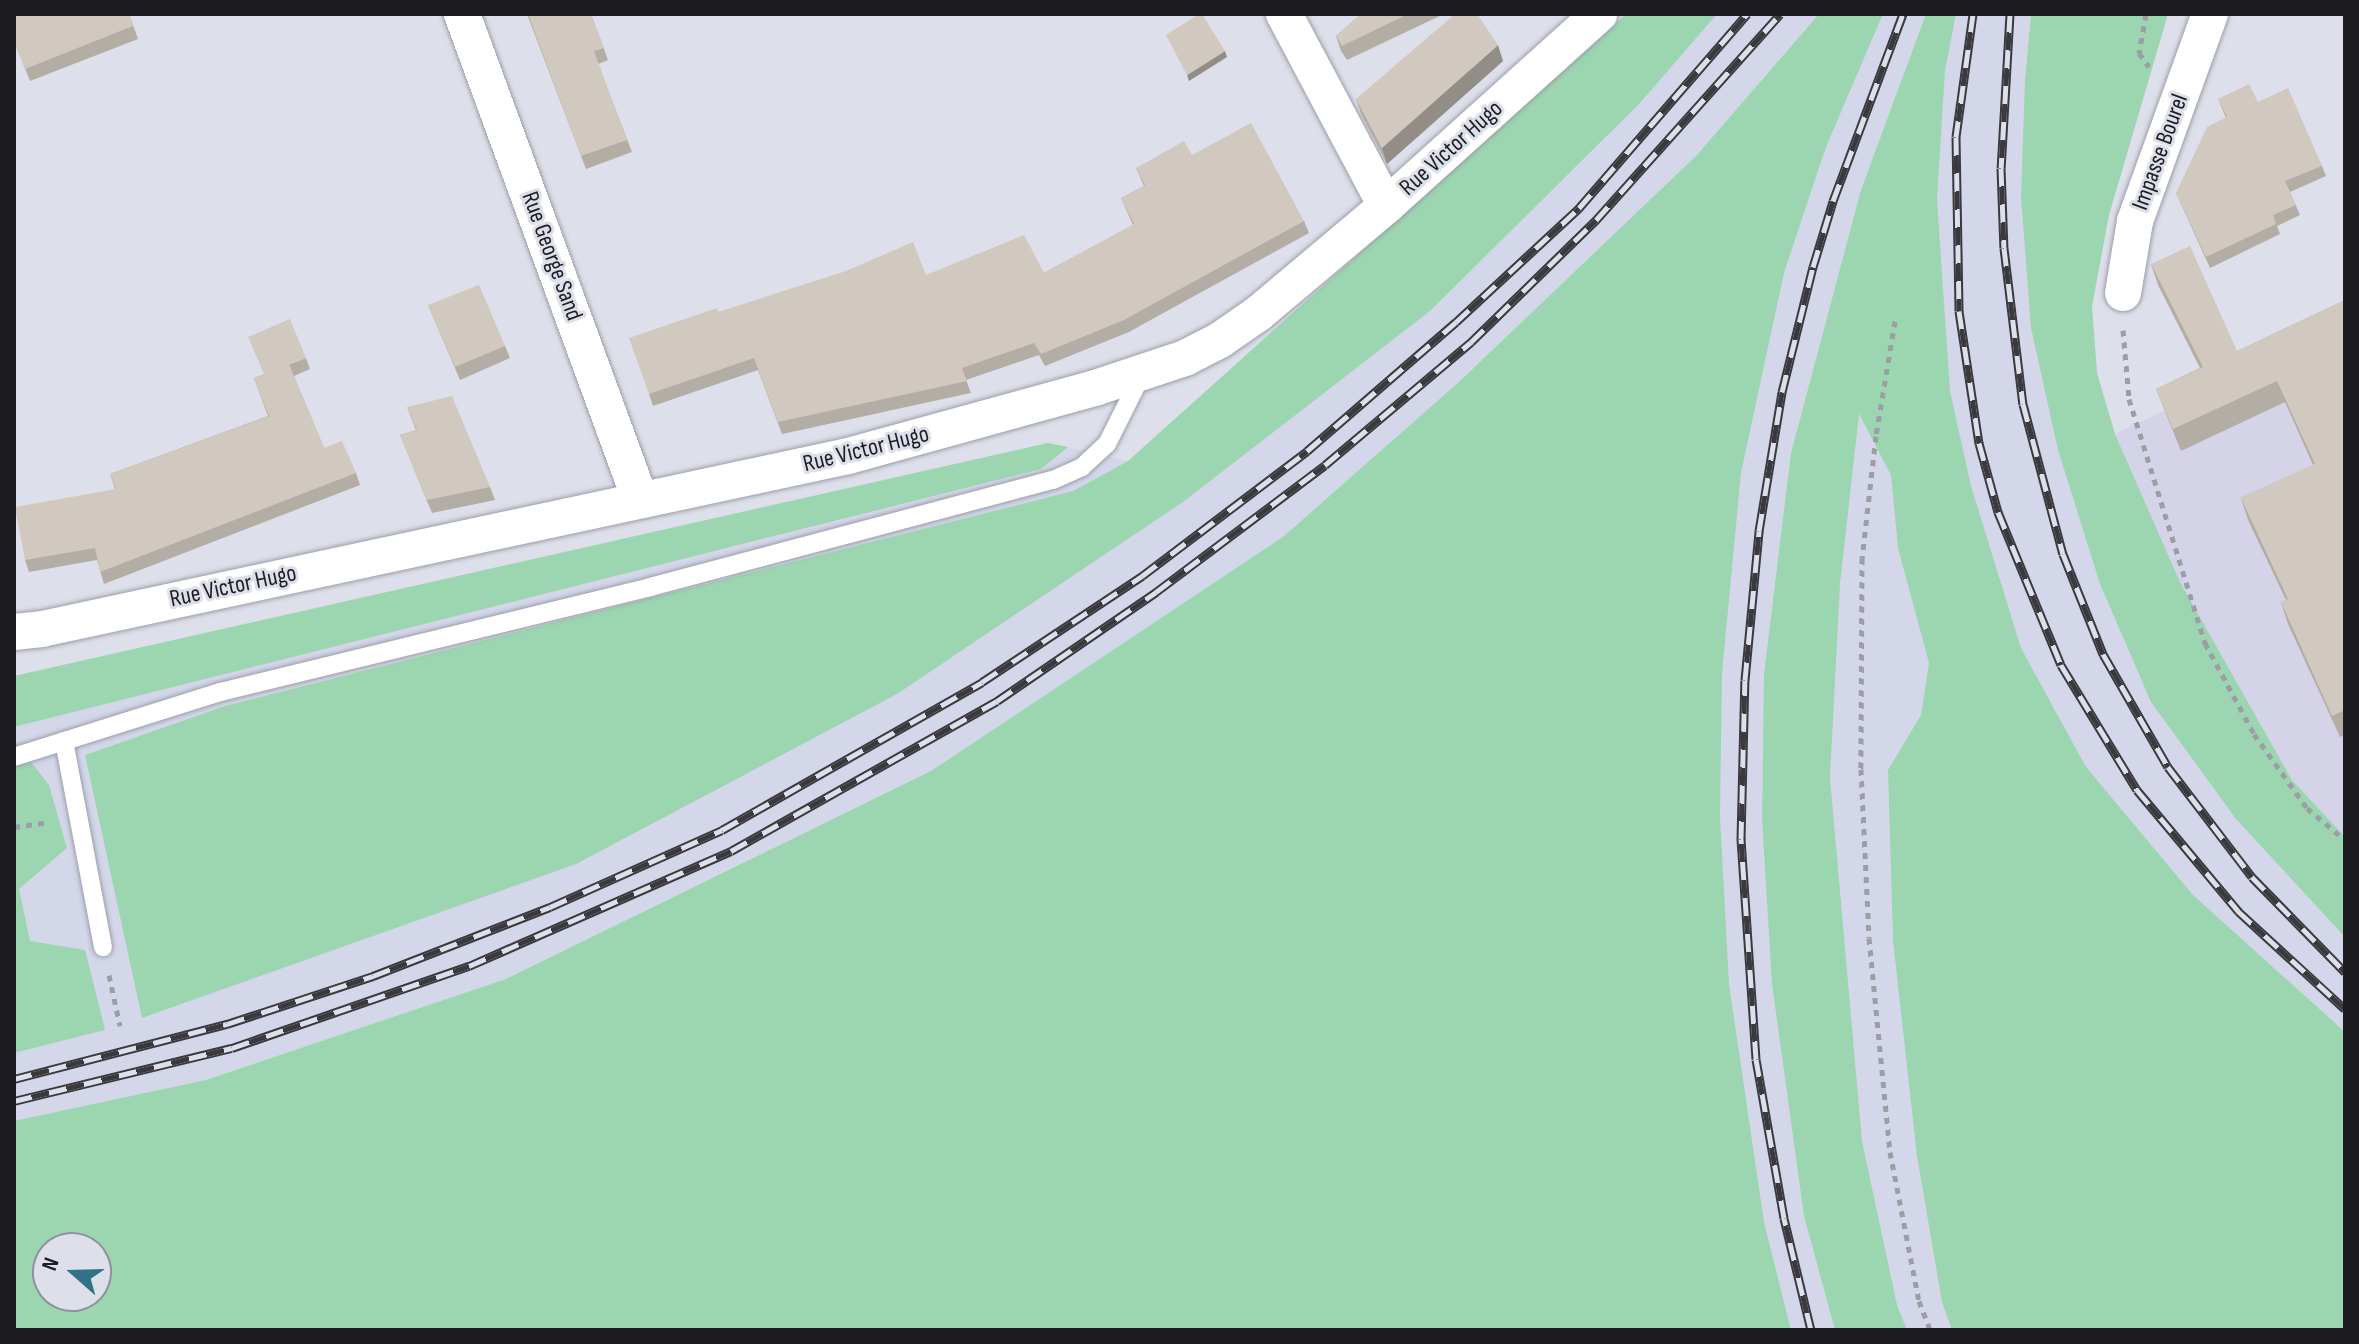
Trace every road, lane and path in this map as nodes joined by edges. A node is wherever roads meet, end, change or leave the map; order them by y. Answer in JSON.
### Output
{"nodes":[{"id":1,"x":462,"y":14,"type":"edge"},
{"id":2,"x":1284,"y":14,"type":"edge"},
{"id":3,"x":1599,"y":14,"type":"edge"},
{"id":4,"x":2210,"y":14,"type":"edge"},
{"id":5,"x":1386,"y":206,"type":"junction"},
{"id":6,"x":2123,"y":293,"type":"joint"},
{"id":7,"x":1895,"y":321,"type":"dead end"},
{"id":8,"x":1142,"y":374,"type":"junction"},
{"id":9,"x":640,"y":499,"type":"junction"},
{"id":10,"x":14,"y":632,"type":"edge"},
{"id":11,"x":64,"y":741,"type":"junction"},
{"id":12,"x":14,"y":757,"type":"edge"},
{"id":13,"x":2345,"y":840,"type":"edge"},
{"id":14,"x":103,"y":947,"type":"joint"},
{"id":15,"x":120,"y":1026,"type":"dead end"},
{"id":16,"x":1930,"y":1330,"type":"edge"}],
"edges":[{"from":1,"to":9,"type":"street","name":"Rue George Sand"},
{"from":2,"to":5,"type":"street"},
{"from":3,"to":5,"type":"street","name":"Rue Victor Hugo"},
{"from":4,"to":6,"type":"street","name":"Impasse Bourel"},
{"from":5,"to":8,"type":"street","name":"Rue Victor Hugo"},
{"from":6,"to":13,"type":"path"},
{"from":7,"to":16,"type":"path"},
{"from":8,"to":9,"type":"street","name":"Rue Victor Hugo"},
{"from":8,"to":11,"type":"lane"},
{"from":9,"to":10,"type":"street","name":"Rue Victor Hugo"},
{"from":11,"to":12,"type":"lane"},
{"from":11,"to":14,"type":"lane"},
{"from":14,"to":15,"type":"path"}]}
